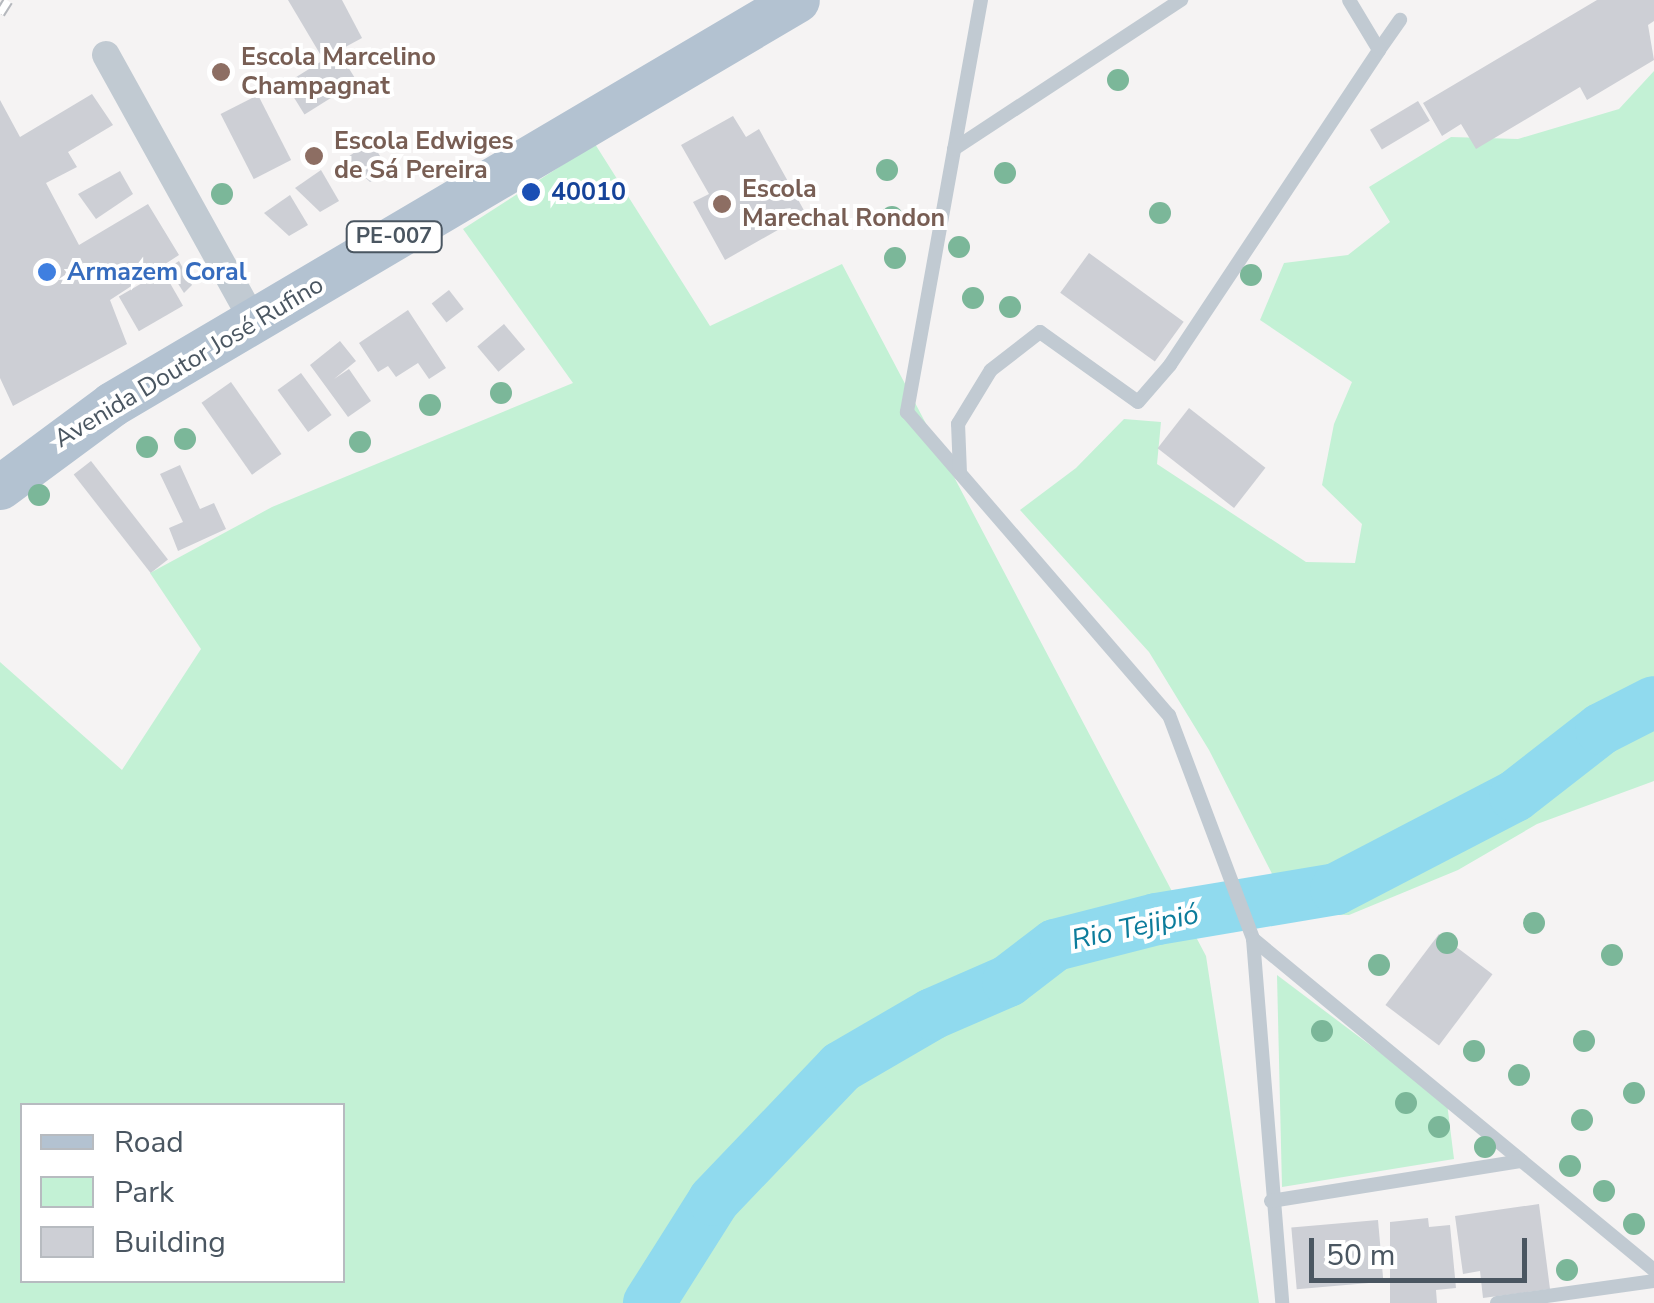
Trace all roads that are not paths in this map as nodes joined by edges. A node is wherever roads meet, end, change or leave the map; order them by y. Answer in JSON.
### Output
{"nodes":[{"id":1,"x":797,"y":0,"type":"edge"},
{"id":2,"x":981,"y":0,"type":"edge"},
{"id":3,"x":1180,"y":0,"type":"edge"},
{"id":4,"x":1349,"y":0,"type":"edge"},
{"id":5,"x":1400,"y":20,"type":"dead end"},
{"id":6,"x":1379,"y":50,"type":"junction"},
{"id":7,"x":106,"y":55,"type":"dead end"},
{"id":8,"x":954,"y":150,"type":"junction"},
{"id":9,"x":254,"y":322,"type":"junction"},
{"id":10,"x":960,"y":474,"type":"junction"},
{"id":11,"x":0,"y":487,"type":"edge"},
{"id":12,"x":1253,"y":938,"type":"junction"},
{"id":13,"x":1522,"y":1161,"type":"junction"},
{"id":14,"x":1271,"y":1201,"type":"junction"},
{"id":15,"x":1654,"y":1270,"type":"edge"},
{"id":16,"x":1654,"y":1282,"type":"edge"},
{"id":17,"x":1282,"y":1303,"type":"edge"},
{"id":18,"x":1498,"y":1303,"type":"edge"}],
"edges":[{"from":1,"to":9,"type":"main road","name":"Avenida Doutor José Rufino","number":"PE-007"},
{"from":2,"to":8,"type":"lane"},
{"from":3,"to":8,"type":"lane"},
{"from":4,"to":6,"type":"lane"},
{"from":5,"to":6,"type":"lane"},
{"from":6,"to":10,"type":"lane"},
{"from":7,"to":9,"type":"street"},
{"from":8,"to":10,"type":"lane"},
{"from":9,"to":11,"type":"main road","name":"Avenida Doutor José Rufino","number":"PE-007"},
{"from":10,"to":12,"type":"lane"},
{"from":12,"to":13,"type":"lane"},
{"from":12,"to":14,"type":"lane"},
{"from":13,"to":14,"type":"lane"},
{"from":13,"to":15,"type":"lane"},
{"from":14,"to":17,"type":"lane"},
{"from":16,"to":18,"type":"lane"}]}
